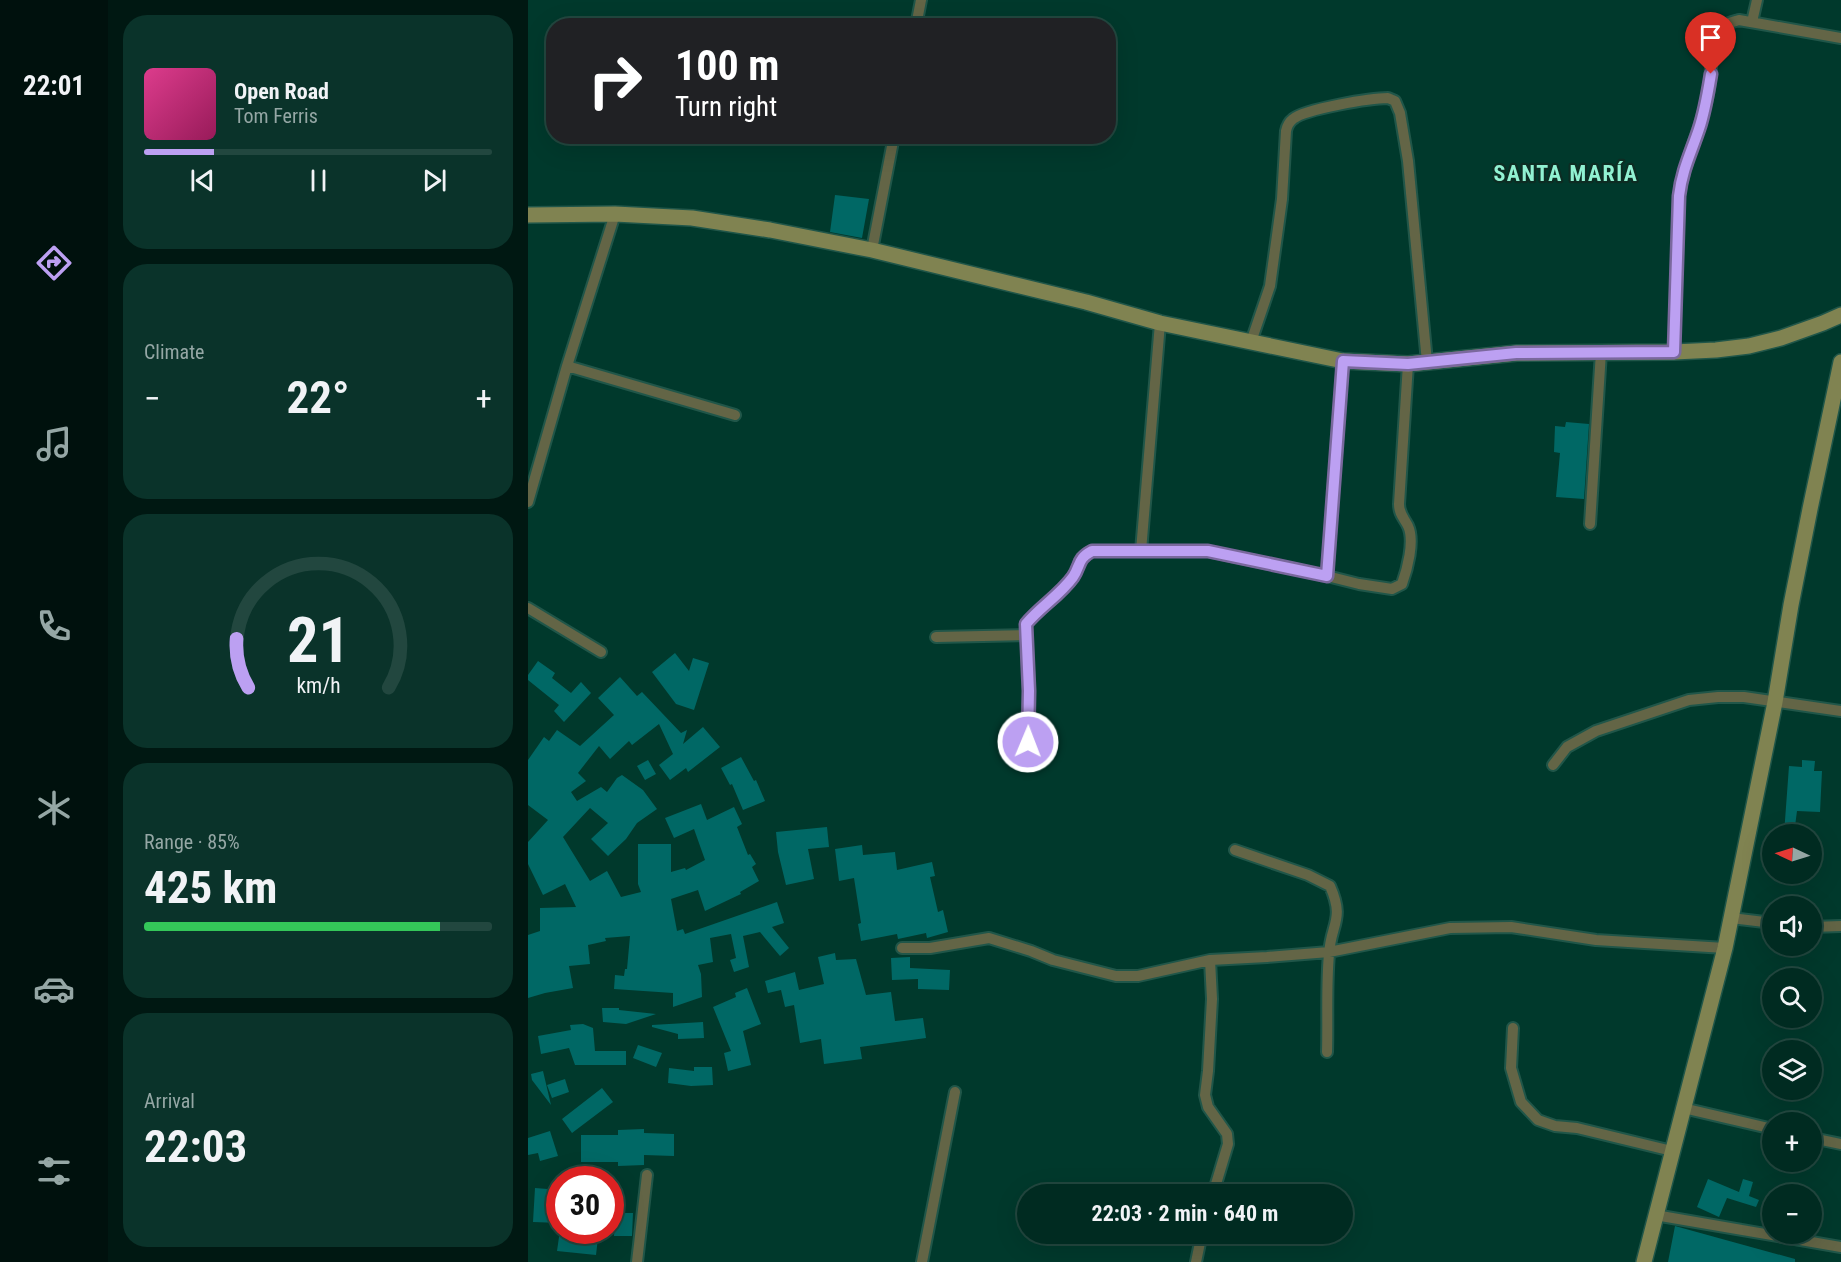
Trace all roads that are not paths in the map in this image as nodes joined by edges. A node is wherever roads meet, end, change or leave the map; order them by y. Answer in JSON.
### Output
{"nodes":[{"id":1,"x":921,"y":0,"type":"edge"},
{"id":2,"x":1757,"y":0,"type":"edge"},
{"id":3,"x":918,"y":18,"type":"edge"},
{"id":4,"x":1752,"y":22,"type":"junction"},
{"id":5,"x":1841,"y":38,"type":"edge"},
{"id":6,"x":892,"y":144,"type":"edge"},
{"id":7,"x":615,"y":214,"type":"junction"},
{"id":8,"x":528,"y":215,"type":"edge"},
{"id":9,"x":872,"y":250,"type":"junction"},
{"id":10,"x":1841,"y":315,"type":"edge"},
{"id":11,"x":1160,"y":323,"type":"junction"},
{"id":12,"x":1251,"y":342,"type":"junction"},
{"id":13,"x":1601,"y":352,"type":"junction"},
{"id":14,"x":1674,"y":352,"type":"junction"},
{"id":15,"x":1343,"y":361,"type":"junction"},
{"id":16,"x":1427,"y":362,"type":"junction"},
{"id":17,"x":1841,"y":362,"type":"edge"},
{"id":18,"x":1408,"y":364,"type":"junction"},
{"id":19,"x":567,"y":366,"type":"junction"},
{"id":20,"x":735,"y":415,"type":"dead end"},
{"id":21,"x":528,"y":502,"type":"edge"},
{"id":22,"x":1590,"y":524,"type":"dead end"},
{"id":23,"x":1141,"y":551,"type":"junction"},
{"id":24,"x":1327,"y":576,"type":"junction"},
{"id":25,"x":528,"y":608,"type":"edge"},
{"id":26,"x":1025,"y":635,"type":"junction"},
{"id":27,"x":936,"y":637,"type":"dead end"},
{"id":28,"x":601,"y":652,"type":"dead end"},
{"id":29,"x":1775,"y":702,"type":"junction"},
{"id":30,"x":1841,"y":711,"type":"edge"},
{"id":31,"x":1028,"y":742,"type":"dead end"},
{"id":32,"x":1553,"y":765,"type":"dead end"},
{"id":33,"x":1235,"y":850,"type":"dead end"},
{"id":34,"x":1731,"y":918,"type":"junction"},
{"id":35,"x":1762,"y":922,"type":"edge"},
{"id":36,"x":1841,"y":926,"type":"edge"},
{"id":37,"x":1822,"y":927,"type":"edge"},
{"id":38,"x":902,"y":948,"type":"dead end"},
{"id":39,"x":1725,"y":948,"type":"junction"},
{"id":40,"x":1329,"y":952,"type":"junction"},
{"id":41,"x":1210,"y":960,"type":"junction"},
{"id":42,"x":1513,"y":1028,"type":"dead end"},
{"id":43,"x":1327,"y":1052,"type":"dead end"},
{"id":44,"x":956,"y":1092,"type":"dead end"},
{"id":45,"x":1683,"y":1108,"type":"junction"},
{"id":46,"x":1762,"y":1126,"type":"edge"},
{"id":47,"x":1822,"y":1140,"type":"edge"},
{"id":48,"x":1841,"y":1144,"type":"edge"},
{"id":49,"x":1672,"y":1151,"type":"junction"},
{"id":50,"x":647,"y":1175,"type":"dead end"},
{"id":51,"x":1216,"y":1184,"type":"edge"},
{"id":52,"x":1655,"y":1215,"type":"junction"},
{"id":53,"x":1200,"y":1244,"type":"edge"},
{"id":54,"x":1841,"y":1247,"type":"edge"},
{"id":55,"x":638,"y":1262,"type":"edge"},
{"id":56,"x":922,"y":1262,"type":"edge"},
{"id":57,"x":1196,"y":1262,"type":"edge"},
{"id":58,"x":1644,"y":1262,"type":"edge"}],
"edges":[{"from":1,"to":3,"type":"street"},
{"from":2,"to":4,"type":"street"},
{"from":4,"to":5,"type":"street"},
{"from":4,"to":14,"type":"street"},
{"from":6,"to":9,"type":"street"},
{"from":7,"to":8,"type":"street"},
{"from":7,"to":9,"type":"street"},
{"from":7,"to":19,"type":"street"},
{"from":9,"to":11,"type":"street"},
{"from":10,"to":14,"type":"street"},
{"from":11,"to":12,"type":"street"},
{"from":11,"to":23,"type":"street"},
{"from":12,"to":15,"type":"street"},
{"from":12,"to":16,"type":"street"},
{"from":13,"to":14,"type":"street"},
{"from":13,"to":16,"type":"street"},
{"from":13,"to":22,"type":"street"},
{"from":15,"to":18,"type":"street"},
{"from":15,"to":24,"type":"street"},
{"from":16,"to":18,"type":"street"},
{"from":17,"to":29,"type":"street"},
{"from":18,"to":24,"type":"street"},
{"from":19,"to":20,"type":"street"},
{"from":19,"to":21,"type":"street"},
{"from":23,"to":24,"type":"street"},
{"from":23,"to":26,"type":"street"},
{"from":25,"to":28,"type":"street"},
{"from":26,"to":27,"type":"street"},
{"from":26,"to":31,"type":"street"},
{"from":29,"to":30,"type":"street"},
{"from":29,"to":32,"type":"street"},
{"from":29,"to":34,"type":"street"},
{"from":33,"to":40,"type":"street"},
{"from":34,"to":35,"type":"street"},
{"from":34,"to":39,"type":"street"},
{"from":36,"to":37,"type":"street"},
{"from":38,"to":41,"type":"street"},
{"from":39,"to":40,"type":"street"},
{"from":39,"to":45,"type":"street"},
{"from":40,"to":41,"type":"street"},
{"from":40,"to":43,"type":"street"},
{"from":41,"to":51,"type":"street"},
{"from":42,"to":49,"type":"street"},
{"from":44,"to":56,"type":"street"},
{"from":45,"to":46,"type":"street"},
{"from":45,"to":49,"type":"street"},
{"from":47,"to":48,"type":"street"},
{"from":49,"to":52,"type":"street"},
{"from":50,"to":55,"type":"street"},
{"from":52,"to":54,"type":"street"},
{"from":52,"to":58,"type":"street"},
{"from":53,"to":57,"type":"street"}]}
